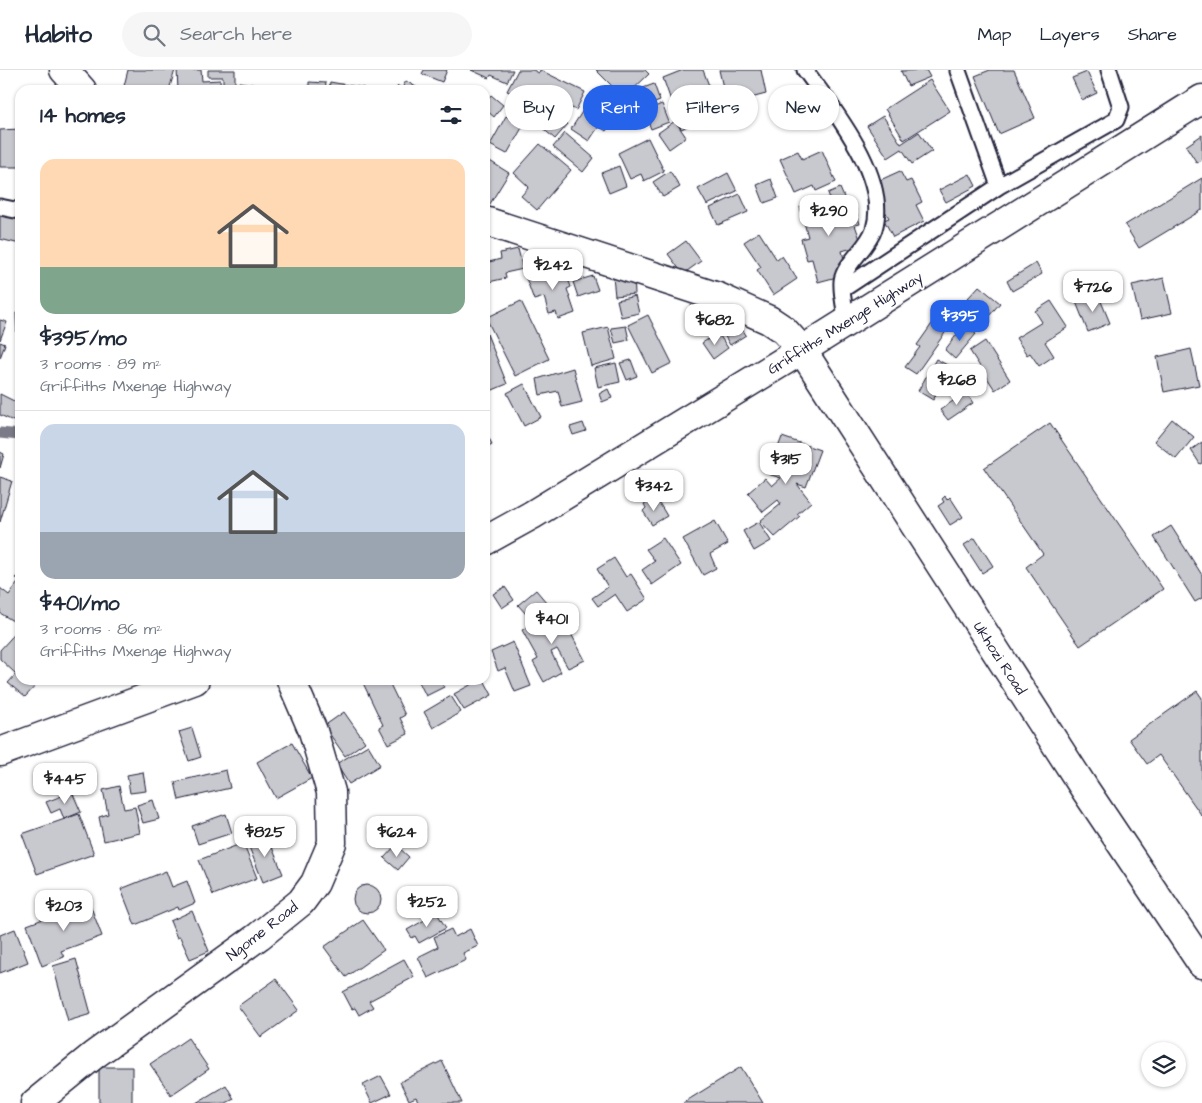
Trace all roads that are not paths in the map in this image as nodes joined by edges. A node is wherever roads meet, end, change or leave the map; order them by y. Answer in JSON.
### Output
{"nodes":[{"id":1,"x":64,"y":70,"type":"edge"},
{"id":2,"x":805,"y":70,"type":"edge"},
{"id":3,"x":1109,"y":70,"type":"edge"},
{"id":4,"x":958,"y":71,"type":"edge"},
{"id":5,"x":78,"y":85,"type":"edge"},
{"id":6,"x":1202,"y":99,"type":"edge"},
{"id":7,"x":999,"y":186,"type":"junction"},
{"id":8,"x":0,"y":207,"type":"edge"},
{"id":9,"x":15,"y":210,"type":"edge"},
{"id":10,"x":490,"y":223,"type":"edge"},
{"id":11,"x":843,"y":289,"type":"junction"},
{"id":12,"x":847,"y":322,"type":"junction"},
{"id":13,"x":802,"y":350,"type":"junction"},
{"id":14,"x":490,"y":538,"type":"edge"},
{"id":15,"x":181,"y":685,"type":"edge"},
{"id":16,"x":293,"y":685,"type":"edge"},
{"id":17,"x":0,"y":752,"type":"edge"},
{"id":18,"x":1202,"y":964,"type":"edge"},
{"id":19,"x":35,"y":1103,"type":"edge"}],
"edges":[{"from":1,"to":5,"type":"street"},
{"from":2,"to":11,"type":"lane"},
{"from":3,"to":7,"type":"lane"},
{"from":4,"to":7,"type":"lane"},
{"from":6,"to":12,"type":"street","name":"Griffiths Mxenge Highway"},
{"from":7,"to":11,"type":"lane"},
{"from":8,"to":9,"type":"lane"},
{"from":10,"to":13,"type":"street","name":"Ukhozi Road"},
{"from":11,"to":12,"type":"lane"},
{"from":12,"to":13,"type":"street","name":"Griffiths Mxenge Highway"},
{"from":13,"to":14,"type":"street","name":"Griffiths Mxenge Highway"},
{"from":13,"to":18,"type":"street","name":"Ukhozi Road"},
{"from":15,"to":17,"type":"street"},
{"from":16,"to":19,"type":"street","name":"Ngome Road"}]}
